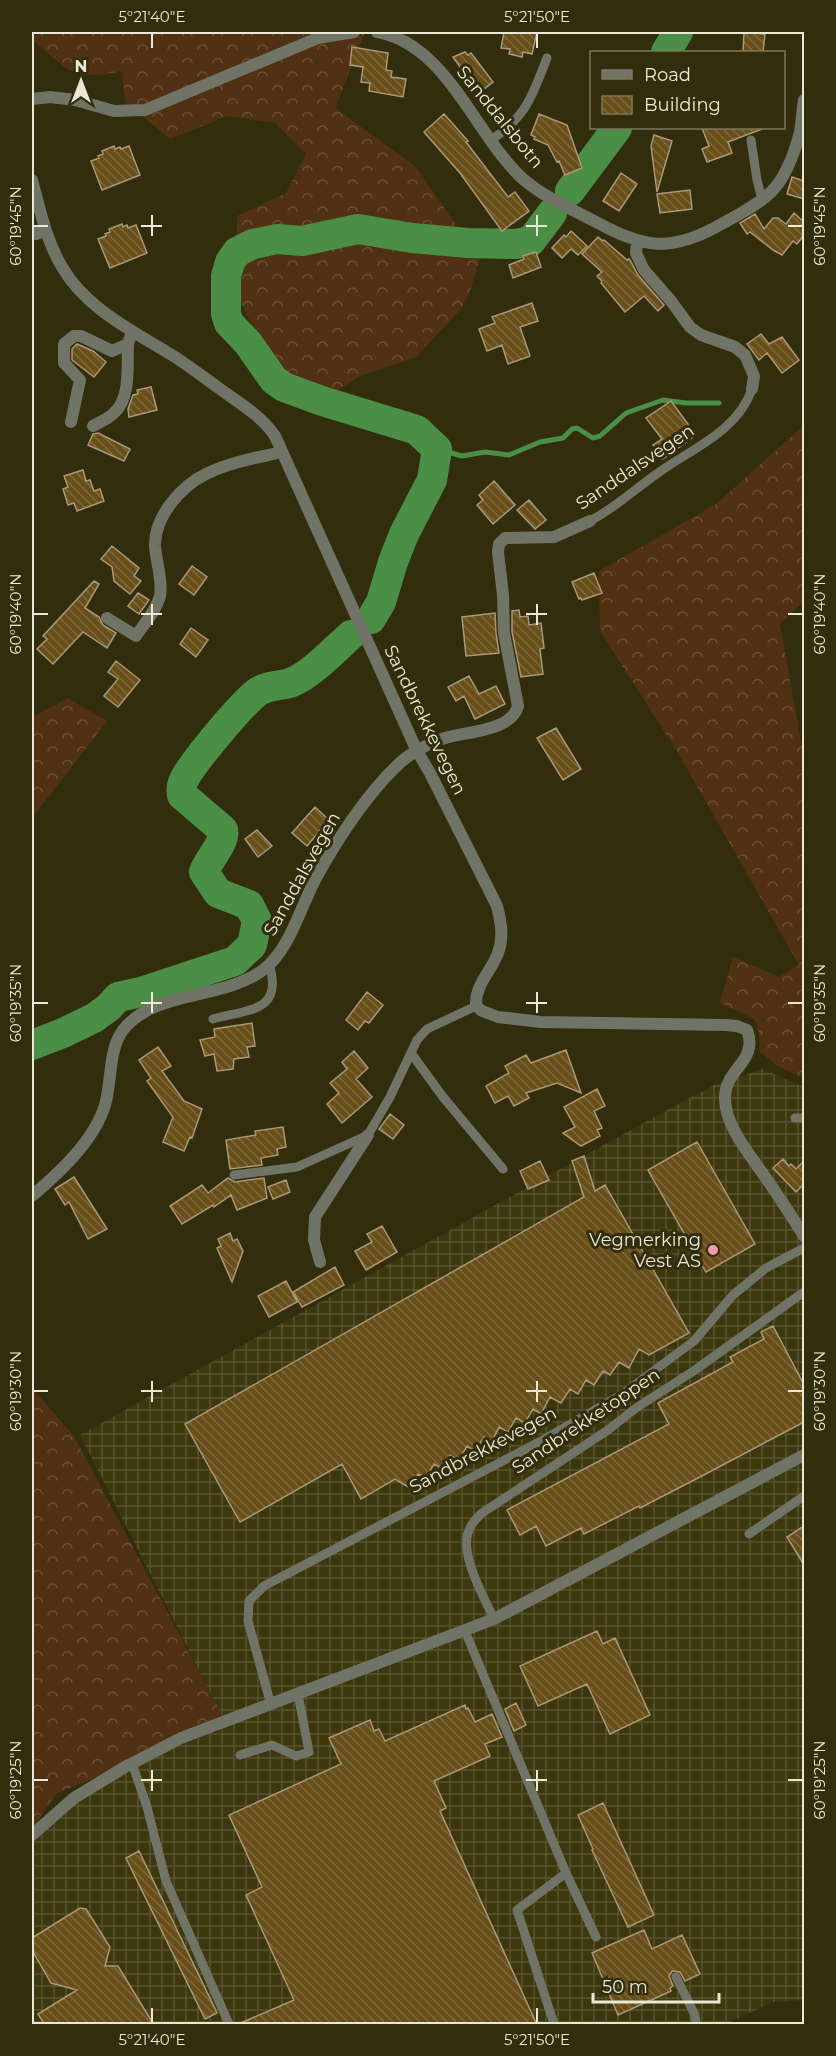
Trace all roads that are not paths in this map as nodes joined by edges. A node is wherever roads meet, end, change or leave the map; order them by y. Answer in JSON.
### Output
{"nodes":[{"id":1,"x":354,"y":32,"type":"edge"},
{"id":2,"x":377,"y":32,"type":"edge"},
{"id":3,"x":547,"y":58,"type":"dead end"},
{"id":4,"x":32,"y":99,"type":"edge"},
{"id":5,"x":804,"y":100,"type":"edge"},
{"id":6,"x":491,"y":140,"type":"junction"},
{"id":7,"x":751,"y":140,"type":"dead end"},
{"id":8,"x":32,"y":180,"type":"edge"},
{"id":9,"x":762,"y":199,"type":"junction"},
{"id":10,"x":45,"y":231,"type":"junction"},
{"id":11,"x":32,"y":232,"type":"edge"},
{"id":12,"x":637,"y":241,"type":"junction"},
{"id":13,"x":130,"y":338,"type":"junction"},
{"id":14,"x":752,"y":389,"type":"joint"},
{"id":15,"x":71,"y":422,"type":"dead end"},
{"id":16,"x":93,"y":426,"type":"dead end"},
{"id":17,"x":282,"y":452,"type":"junction"},
{"id":18,"x":590,"y":521,"type":"joint"},
{"id":19,"x":107,"y":618,"type":"dead end"},
{"id":20,"x":417,"y":751,"type":"junction"},
{"id":21,"x":269,"y":964,"type":"junction"},
{"id":22,"x":476,"y":1006,"type":"junction"},
{"id":23,"x":213,"y":1019,"type":"dead end"},
{"id":24,"x":411,"y":1053,"type":"junction"},
{"id":25,"x":368,"y":1135,"type":"junction"},
{"id":26,"x":502,"y":1169,"type":"dead end"},
{"id":27,"x":234,"y":1175,"type":"dead end"},
{"id":28,"x":32,"y":1196,"type":"edge"},
{"id":29,"x":804,"y":1236,"type":"edge"},
{"id":30,"x":804,"y":1248,"type":"edge"},
{"id":31,"x":320,"y":1262,"type":"dead end"},
{"id":32,"x":804,"y":1292,"type":"edge"},
{"id":33,"x":804,"y":1455,"type":"edge"},
{"id":34,"x":804,"y":1496,"type":"edge"},
{"id":35,"x":748,"y":1534,"type":"dead end"},
{"id":36,"x":494,"y":1619,"type":"junction"},
{"id":37,"x":465,"y":1631,"type":"junction"},
{"id":38,"x":298,"y":1694,"type":"junction"},
{"id":39,"x":271,"y":1705,"type":"junction"},
{"id":40,"x":240,"y":1755,"type":"dead end"},
{"id":41,"x":132,"y":1763,"type":"junction"},
{"id":42,"x":32,"y":1835,"type":"edge"},
{"id":43,"x":566,"y":1873,"type":"junction"},
{"id":44,"x":596,"y":1937,"type":"dead end"},
{"id":45,"x":676,"y":1977,"type":"dead end"},
{"id":46,"x":228,"y":2025,"type":"edge"},
{"id":47,"x":554,"y":2025,"type":"edge"},
{"id":48,"x":696,"y":2025,"type":"edge"}],
"edges":[{"from":1,"to":4,"type":"street"},
{"from":2,"to":6,"type":"street","name":"Sanddalsbotn"},
{"from":3,"to":6,"type":"lane"},
{"from":5,"to":9,"type":"street","name":"Sanddalsbotn"},
{"from":6,"to":12,"type":"street","name":"Sanddalsbotn"},
{"from":7,"to":9,"type":"lane"},
{"from":8,"to":10,"type":"street","name":"Sandbrekkevegen"},
{"from":9,"to":12,"type":"street","name":"Sanddalsbotn"},
{"from":10,"to":11,"type":"street"},
{"from":10,"to":13,"type":"street","name":"Sandbrekkevegen"},
{"from":12,"to":14,"type":"street","name":"Sanddalsvegen"},
{"from":13,"to":15,"type":"street"},
{"from":13,"to":16,"type":"street"},
{"from":13,"to":17,"type":"street","name":"Sandbrekkevegen"},
{"from":14,"to":18,"type":"lane","name":"Sanddalsvegen"},
{"from":17,"to":19,"type":"street"},
{"from":17,"to":20,"type":"street","name":"Sandbrekkevegen"},
{"from":18,"to":20,"type":"street","name":"Sanddalsvegen"},
{"from":20,"to":21,"type":"street","name":"Sanddalsvegen"},
{"from":20,"to":22,"type":"street","name":"Sandbrekkevegen"},
{"from":21,"to":23,"type":"lane","name":"Sanddalsvegen"},
{"from":21,"to":28,"type":"street","name":"Sanddalsvegen"},
{"from":22,"to":24,"type":"lane"},
{"from":22,"to":29,"type":"street"},
{"from":24,"to":25,"type":"lane"},
{"from":24,"to":26,"type":"lane"},
{"from":25,"to":27,"type":"lane"},
{"from":25,"to":31,"type":"street"},
{"from":30,"to":39,"type":"lane","name":"Sandbrekkevegen"},
{"from":32,"to":36,"type":"lane","name":"Sandbrekketoppen"},
{"from":33,"to":36,"type":"street"},
{"from":34,"to":35,"type":"lane"},
{"from":36,"to":37,"type":"street"},
{"from":37,"to":38,"type":"street"},
{"from":37,"to":43,"type":"lane"},
{"from":38,"to":39,"type":"street"},
{"from":38,"to":40,"type":"lane"},
{"from":39,"to":41,"type":"street"},
{"from":41,"to":42,"type":"street"},
{"from":41,"to":46,"type":"lane"},
{"from":43,"to":44,"type":"lane"},
{"from":43,"to":47,"type":"lane"},
{"from":45,"to":48,"type":"lane"}]}
